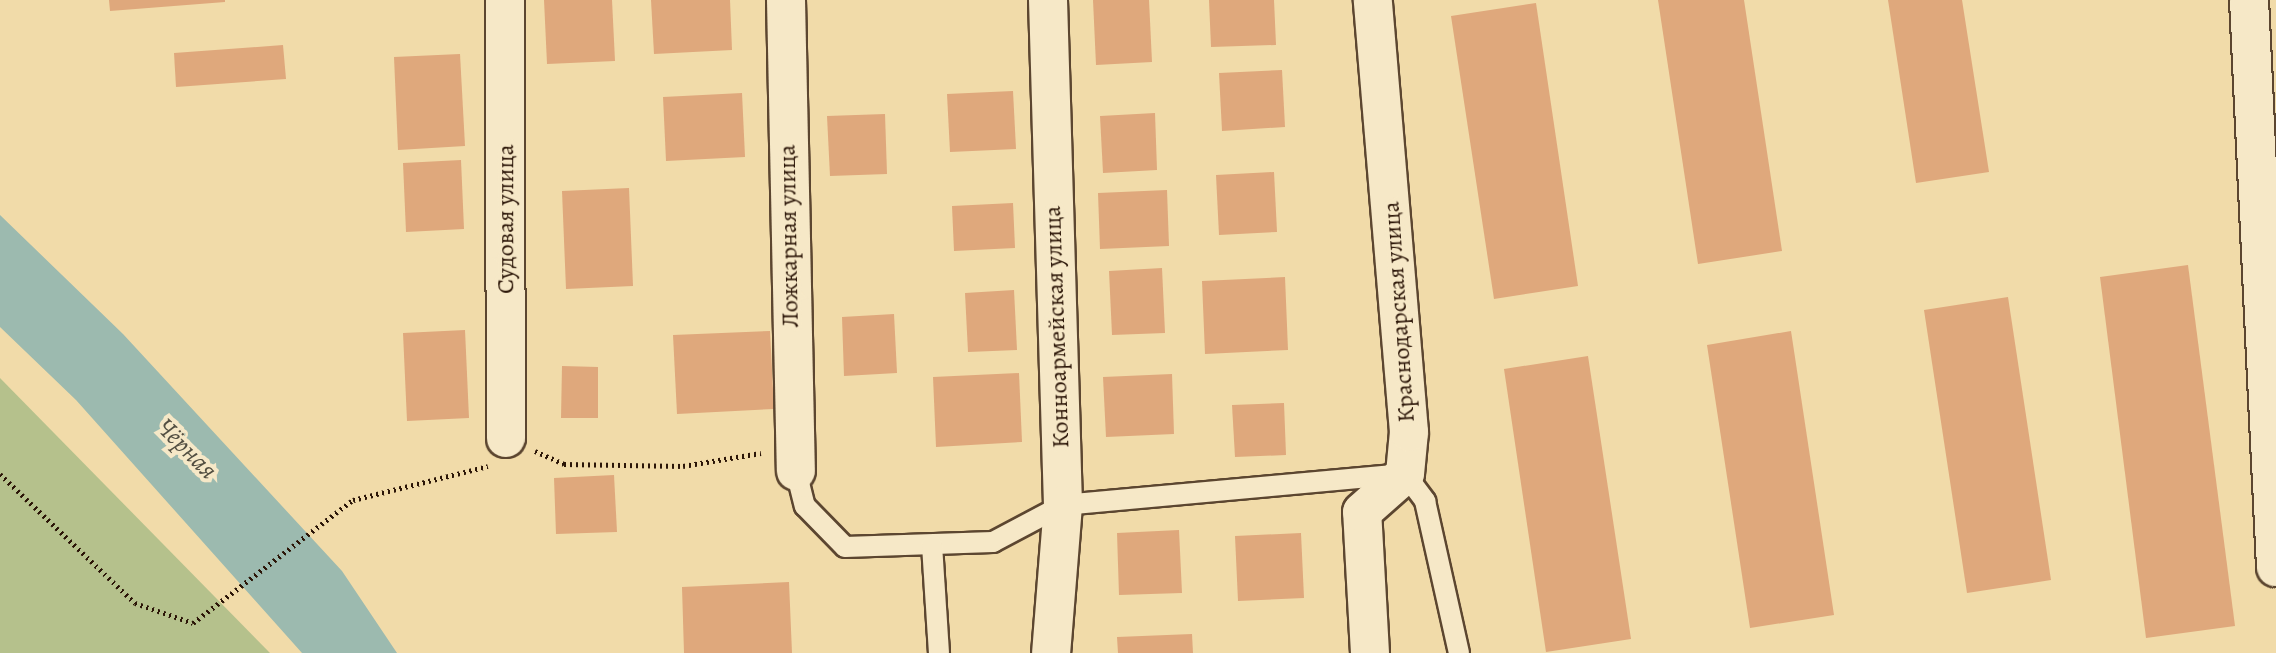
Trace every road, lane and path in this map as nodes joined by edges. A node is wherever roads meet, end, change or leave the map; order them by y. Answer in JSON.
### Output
{"nodes":[{"id":1,"x":505,"y":0,"type":"edge"},
{"id":2,"x":786,"y":0,"type":"edge"},
{"id":3,"x":1048,"y":0,"type":"edge"},
{"id":4,"x":1373,"y":0,"type":"edge"},
{"id":5,"x":2249,"y":0,"type":"edge"},
{"id":6,"x":2270,"y":388,"type":"edge"},
{"id":7,"x":506,"y":438,"type":"junction"},
{"id":8,"x":793,"y":460,"type":"junction"},
{"id":9,"x":0,"y":474,"type":"edge"},
{"id":10,"x":1405,"y":474,"type":"junction"},
{"id":11,"x":1063,"y":505,"type":"junction"},
{"id":12,"x":932,"y":545,"type":"junction"},
{"id":13,"x":2276,"y":567,"type":"edge"},
{"id":14,"x":939,"y":653,"type":"edge"},
{"id":15,"x":1051,"y":653,"type":"edge"},
{"id":16,"x":1370,"y":653,"type":"edge"},
{"id":17,"x":1459,"y":653,"type":"edge"}],
"edges":[{"from":1,"to":7,"type":"street","name":"Судовая улица"},
{"from":2,"to":8,"type":"street","name":"Ложкарная улица"},
{"from":3,"to":11,"type":"street","name":"Конноармейская улица"},
{"from":4,"to":10,"type":"street","name":"Краснодарская улица"},
{"from":5,"to":6,"type":"street"},
{"from":6,"to":13,"type":"street"},
{"from":7,"to":8,"type":"path"},
{"from":7,"to":9,"type":"path"},
{"from":8,"to":12,"type":"lane"},
{"from":10,"to":11,"type":"lane"},
{"from":10,"to":16,"type":"street"},
{"from":10,"to":17,"type":"lane"},
{"from":11,"to":12,"type":"lane"},
{"from":11,"to":15,"type":"street","name":"Конноармейская улица"},
{"from":12,"to":14,"type":"lane"}]}
